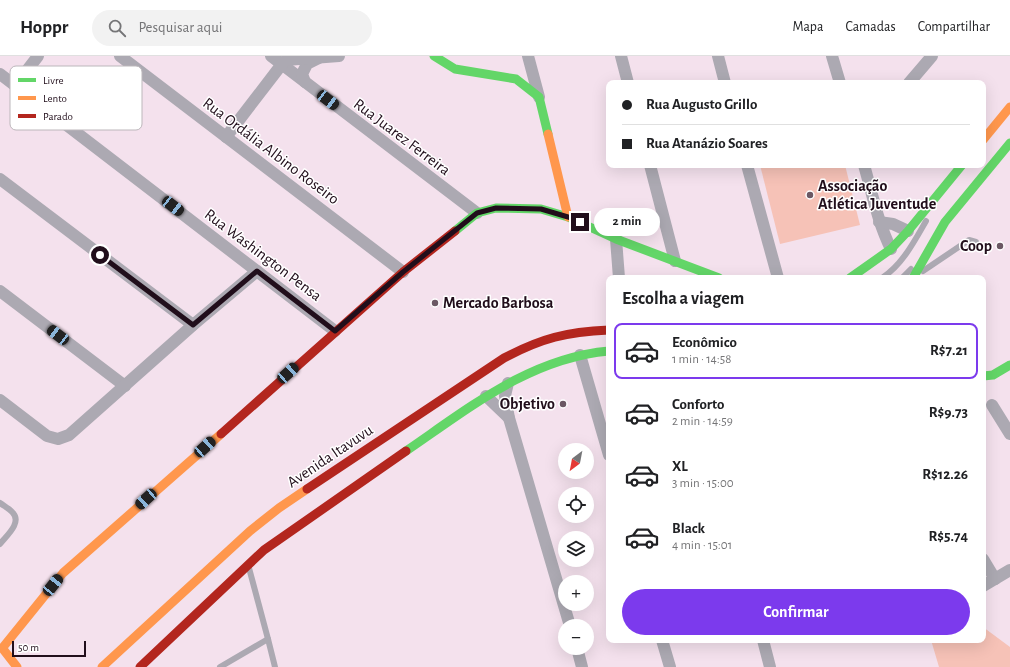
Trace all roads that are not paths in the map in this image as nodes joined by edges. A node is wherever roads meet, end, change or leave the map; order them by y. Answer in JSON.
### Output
{"nodes":[{"id":1,"x":38,"y":56,"type":"edge"},
{"id":2,"x":120,"y":56,"type":"edge"},
{"id":3,"x":272,"y":56,"type":"edge"},
{"id":4,"x":339,"y":56,"type":"edge"},
{"id":5,"x":434,"y":56,"type":"edge"},
{"id":6,"x":621,"y":56,"type":"edge"},
{"id":7,"x":718,"y":56,"type":"edge"},
{"id":8,"x":832,"y":56,"type":"edge"},
{"id":9,"x":932,"y":56,"type":"edge"},
{"id":10,"x":320,"y":57,"type":"junction"},
{"id":11,"x":529,"y":61,"type":"edge"},
{"id":12,"x":282,"y":64,"type":"junction"},
{"id":13,"x":31,"y":66,"type":"edge"},
{"id":14,"x":133,"y":66,"type":"edge"},
{"id":15,"x":142,"y":73,"type":"edge"},
{"id":16,"x":0,"y":74,"type":"edge"},
{"id":17,"x":516,"y":79,"type":"junction"},
{"id":18,"x":627,"y":80,"type":"edge"},
{"id":19,"x":724,"y":80,"type":"edge"},
{"id":20,"x":839,"y":80,"type":"edge"},
{"id":21,"x":912,"y":80,"type":"edge"},
{"id":22,"x":10,"y":82,"type":"edge"},
{"id":23,"x":304,"y":82,"type":"junction"},
{"id":24,"x":539,"y":97,"type":"junction"},
{"id":25,"x":1010,"y":107,"type":"edge"},
{"id":26,"x":73,"y":130,"type":"edge"},
{"id":27,"x":986,"y":136,"type":"edge"},
{"id":28,"x":226,"y":137,"type":"junction"},
{"id":29,"x":1010,"y":143,"type":"edge"},
{"id":30,"x":651,"y":168,"type":"edge"},
{"id":31,"x":748,"y":168,"type":"edge"},
{"id":32,"x":865,"y":168,"type":"edge"},
{"id":33,"x":960,"y":168,"type":"edge"},
{"id":34,"x":0,"y":180,"type":"edge"},
{"id":35,"x":942,"y":189,"type":"junction"},
{"id":36,"x":477,"y":213,"type":"junction"},
{"id":37,"x":568,"y":217,"type":"junction"},
{"id":38,"x":880,"y":222,"type":"junction"},
{"id":39,"x":908,"y":231,"type":"junction"},
{"id":40,"x":616,"y":239,"type":"junction"},
{"id":41,"x":976,"y":242,"type":"dead end"},
{"id":42,"x":891,"y":249,"type":"junction"},
{"id":43,"x":928,"y":250,"type":"junction"},
{"id":44,"x":675,"y":261,"type":"junction"},
{"id":45,"x":257,"y":271,"type":"junction"},
{"id":46,"x":403,"y":272,"type":"junction"},
{"id":47,"x":619,"y":275,"type":"edge"},
{"id":48,"x":711,"y":275,"type":"edge"},
{"id":49,"x":777,"y":275,"type":"edge"},
{"id":50,"x":854,"y":275,"type":"edge"},
{"id":51,"x":887,"y":275,"type":"edge"},
{"id":52,"x":905,"y":275,"type":"edge"},
{"id":53,"x":916,"y":275,"type":"edge"},
{"id":54,"x":918,"y":275,"type":"edge"},
{"id":55,"x":0,"y":291,"type":"edge"},
{"id":56,"x":193,"y":325,"type":"junction"},
{"id":57,"x":606,"y":330,"type":"edge"},
{"id":58,"x":335,"y":331,"type":"junction"},
{"id":59,"x":606,"y":351,"type":"edge"},
{"id":60,"x":580,"y":355,"type":"junction"},
{"id":61,"x":1010,"y":365,"type":"edge"},
{"id":62,"x":986,"y":376,"type":"edge"},
{"id":63,"x":508,"y":383,"type":"junction"},
{"id":64,"x":125,"y":386,"type":"junction"},
{"id":65,"x":486,"y":396,"type":"junction"},
{"id":66,"x":0,"y":400,"type":"edge"},
{"id":67,"x":992,"y":405,"type":"dead end"},
{"id":68,"x":509,"y":418,"type":"junction"},
{"id":69,"x":1010,"y":434,"type":"edge"},
{"id":70,"x":606,"y":445,"type":"edge"},
{"id":71,"x":0,"y":503,"type":"edge"},
{"id":72,"x":0,"y":544,"type":"edge"},
{"id":73,"x":248,"y":564,"type":"junction"},
{"id":74,"x":986,"y":564,"type":"edge"},
{"id":75,"x":1010,"y":570,"type":"edge"},
{"id":76,"x":995,"y":579,"type":"junction"},
{"id":77,"x":986,"y":584,"type":"edge"},
{"id":78,"x":568,"y":619,"type":"edge"},
{"id":79,"x":268,"y":639,"type":"junction"},
{"id":80,"x":663,"y":643,"type":"edge"},
{"id":81,"x":764,"y":643,"type":"edge"},
{"id":82,"x":578,"y":655,"type":"edge"},
{"id":83,"x":17,"y":667,"type":"edge"},
{"id":84,"x":102,"y":667,"type":"edge"},
{"id":85,"x":140,"y":667,"type":"edge"},
{"id":86,"x":220,"y":667,"type":"edge"},
{"id":87,"x":275,"y":667,"type":"edge"},
{"id":88,"x":582,"y":667,"type":"edge"},
{"id":89,"x":670,"y":667,"type":"edge"},
{"id":90,"x":770,"y":667,"type":"edge"}],
"edges":[{"from":1,"to":13,"type":"street"},
{"from":2,"to":14,"type":"street","name":"Rua Ordália Albino Roseiro"},
{"from":3,"to":12,"type":"street","name":"Rua Juarez Ferreira"},
{"from":4,"to":10,"type":"street"},
{"from":5,"to":17,"type":"main road"},
{"from":6,"to":18,"type":"street"},
{"from":7,"to":19,"type":"street"},
{"from":8,"to":20,"type":"street"},
{"from":9,"to":21,"type":"street"},
{"from":10,"to":12,"type":"street"},
{"from":10,"to":23,"type":"street"},
{"from":11,"to":17,"type":"street"},
{"from":11,"to":24,"type":"street"},
{"from":12,"to":23,"type":"street","name":"Rua Juarez Ferreira"},
{"from":12,"to":28,"type":"street"},
{"from":15,"to":28,"type":"street","name":"Rua Ordália Albino Roseiro"},
{"from":16,"to":22,"type":"street","name":"Rua Washington Pensa"},
{"from":17,"to":24,"type":"main road"},
{"from":23,"to":36,"type":"street","name":"Rua Juarez Ferreira"},
{"from":24,"to":37,"type":"main road"},
{"from":25,"to":27,"type":"main road"},
{"from":26,"to":45,"type":"street","name":"Rua Washington Pensa"},
{"from":28,"to":46,"type":"street","name":"Rua Ordália Albino Roseiro"},
{"from":29,"to":43,"type":"main road"},
{"from":30,"to":44,"type":"street"},
{"from":31,"to":49,"type":"street"},
{"from":32,"to":38,"type":"street"},
{"from":33,"to":35,"type":"main road"},
{"from":34,"to":56,"type":"street"},
{"from":35,"to":39,"type":"main road"},
{"from":35,"to":51,"type":"lane"},
{"from":36,"to":37,"type":"main road"},
{"from":36,"to":46,"type":"main road"},
{"from":37,"to":40,"type":"main road"},
{"from":38,"to":39,"type":"street"},
{"from":38,"to":42,"type":"street"},
{"from":39,"to":42,"type":"main road"},
{"from":40,"to":44,"type":"main road"},
{"from":40,"to":47,"type":"street"},
{"from":41,"to":54,"type":"lane"},
{"from":42,"to":50,"type":"main road"},
{"from":43,"to":52,"type":"lane"},
{"from":43,"to":53,"type":"main road"},
{"from":44,"to":48,"type":"main road"},
{"from":45,"to":56,"type":"street"},
{"from":45,"to":58,"type":"street","name":"Rua Washington Pensa"},
{"from":46,"to":58,"type":"main road"},
{"from":55,"to":64,"type":"street"},
{"from":56,"to":64,"type":"street"},
{"from":57,"to":84,"type":"main road","name":"Avenida Itavuvu"},
{"from":58,"to":83,"type":"main road"},
{"from":59,"to":60,"type":"main road"},
{"from":60,"to":63,"type":"main road"},
{"from":60,"to":70,"type":"street"},
{"from":61,"to":62,"type":"main road"},
{"from":63,"to":65,"type":"main road"},
{"from":63,"to":68,"type":"street"},
{"from":64,"to":66,"type":"street"},
{"from":65,"to":68,"type":"street"},
{"from":65,"to":73,"type":"main road"},
{"from":67,"to":69,"type":"street"},
{"from":68,"to":78,"type":"street"},
{"from":71,"to":72,"type":"lane"},
{"from":73,"to":79,"type":"lane"},
{"from":73,"to":85,"type":"main road"},
{"from":74,"to":76,"type":"street"},
{"from":75,"to":76,"type":"street"},
{"from":76,"to":77,"type":"street"},
{"from":79,"to":86,"type":"lane"},
{"from":79,"to":87,"type":"lane"},
{"from":80,"to":89,"type":"street"},
{"from":81,"to":90,"type":"street"},
{"from":82,"to":88,"type":"street"}]}
